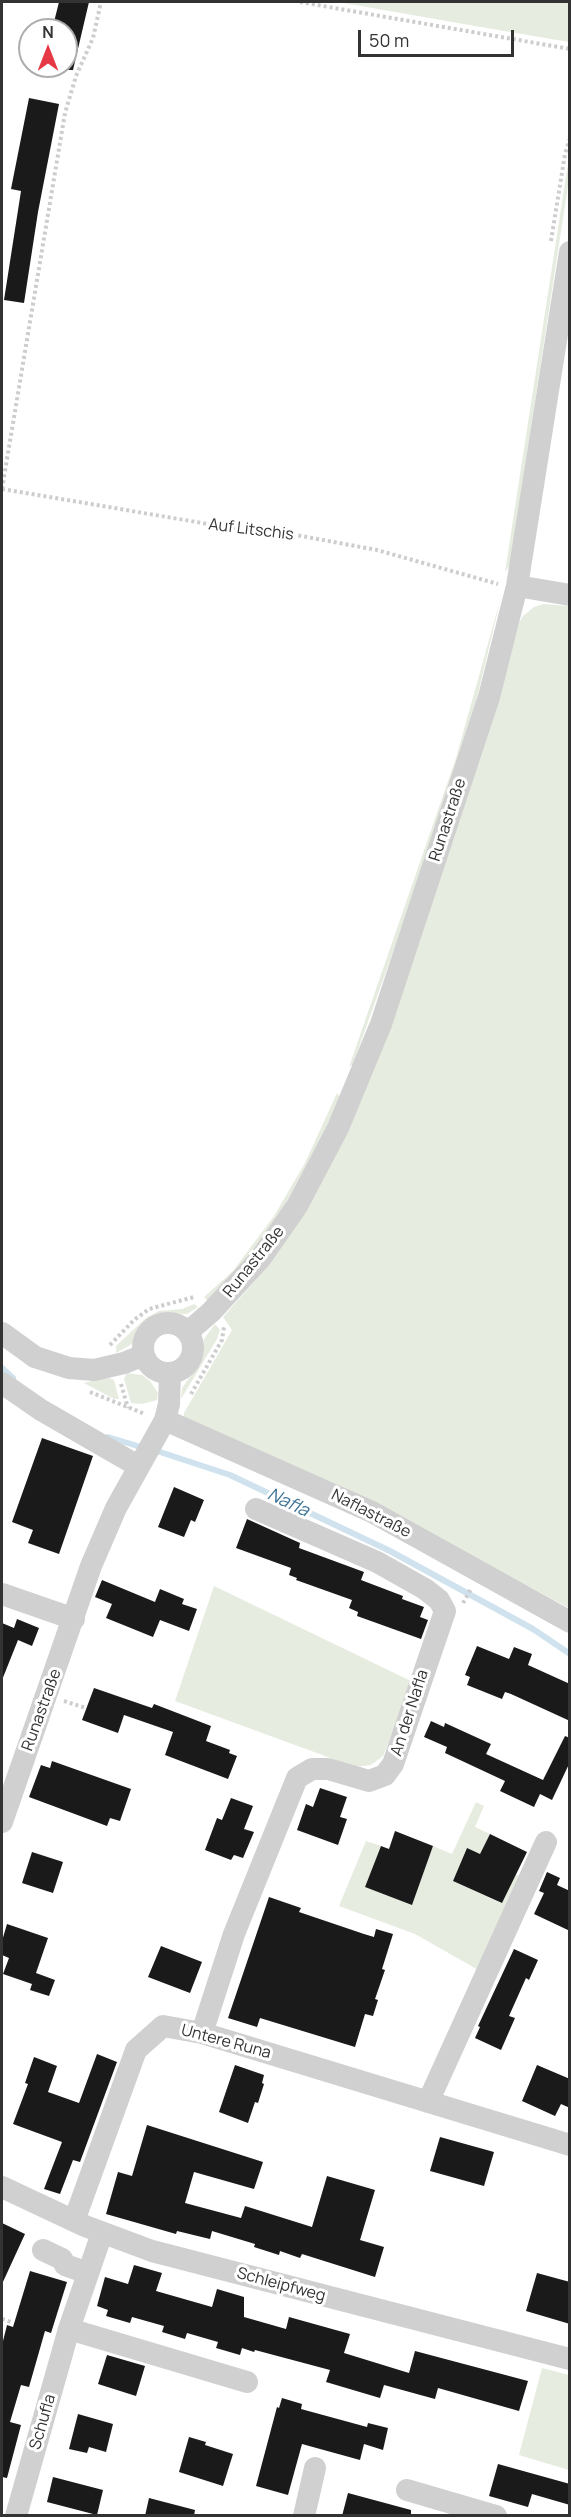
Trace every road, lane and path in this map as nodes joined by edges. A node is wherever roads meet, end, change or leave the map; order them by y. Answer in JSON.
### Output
{"nodes":[{"id":1,"x":101,"y":2,"type":"edge"},
{"id":2,"x":300,"y":2,"type":"edge"},
{"id":3,"x":570,"y":49,"type":"edge"},
{"id":4,"x":570,"y":138,"type":"edge"},
{"id":5,"x":567,"y":145,"type":"dead end"},
{"id":6,"x":570,"y":252,"type":"edge"},
{"id":7,"x":2,"y":489,"type":"edge"},
{"id":8,"x":504,"y":588,"type":"junction"},
{"id":9,"x":570,"y":595,"type":"edge"},
{"id":10,"x":200,"y":1293,"type":"dead end"},
{"id":11,"x":221,"y":1322,"type":"dead end"},
{"id":12,"x":2,"y":1332,"type":"edge"},
{"id":13,"x":188,"y":1332,"type":"junction"},
{"id":14,"x":112,"y":1353,"type":"dead end"},
{"id":15,"x":144,"y":1355,"type":"junction"},
{"id":16,"x":170,"y":1374,"type":"junction"},
{"id":17,"x":120,"y":1382,"type":"dead end"},
{"id":18,"x":2,"y":1383,"type":"edge"},
{"id":19,"x":88,"y":1391,"type":"dead end"},
{"id":20,"x":188,"y":1398,"type":"dead end"},
{"id":21,"x":128,"y":1408,"type":"junction"},
{"id":22,"x":141,"y":1413,"type":"dead end"},
{"id":23,"x":151,"y":1445,"type":"junction"},
{"id":24,"x":256,"y":1509,"type":"dead end"},
{"id":25,"x":2,"y":1593,"type":"edge"},
{"id":26,"x":74,"y":1619,"type":"junction"},
{"id":27,"x":570,"y":1622,"type":"edge"},
{"id":28,"x":54,"y":1697,"type":"dead end"},
{"id":29,"x":86,"y":1708,"type":"dead end"},
{"id":30,"x":2,"y":1822,"type":"edge"},
{"id":31,"x":546,"y":1842,"type":"dead end"},
{"id":32,"x":202,"y":2033,"type":"junction"},
{"id":33,"x":428,"y":2102,"type":"junction"},
{"id":34,"x":570,"y":2145,"type":"edge"},
{"id":35,"x":2,"y":2187,"type":"edge"},
{"id":36,"x":74,"y":2221,"type":"junction"},
{"id":37,"x":102,"y":2233,"type":"junction"},
{"id":38,"x":42,"y":2250,"type":"dead end"},
{"id":39,"x":88,"y":2273,"type":"junction"},
{"id":40,"x":2,"y":2319,"type":"edge"},
{"id":41,"x":11,"y":2322,"type":"dead end"},
{"id":42,"x":69,"y":2329,"type":"junction"},
{"id":43,"x":570,"y":2359,"type":"edge"},
{"id":44,"x":247,"y":2382,"type":"dead end"},
{"id":45,"x":315,"y":2468,"type":"dead end"},
{"id":46,"x":407,"y":2490,"type":"dead end"},
{"id":47,"x":16,"y":2516,"type":"edge"},
{"id":48,"x":304,"y":2516,"type":"edge"},
{"id":49,"x":496,"y":2516,"type":"edge"}],
"edges":[{"from":1,"to":7,"type":"path"},
{"from":2,"to":3,"type":"path"},
{"from":4,"to":5,"type":"path"},
{"from":6,"to":8,"type":"street","name":"Runastraße"},
{"from":7,"to":8,"type":"path","name":"Auf Litschis"},
{"from":8,"to":9,"type":"street"},
{"from":8,"to":13,"type":"street","name":"Runastraße"},
{"from":10,"to":14,"type":"path"},
{"from":11,"to":20,"type":"path"},
{"from":12,"to":15,"type":"street"},
{"from":13,"to":15,"type":"street"},
{"from":13,"to":16,"type":"street"},
{"from":15,"to":16,"type":"street"},
{"from":16,"to":23,"type":"street","name":"Runastraße"},
{"from":17,"to":21,"type":"path"},
{"from":18,"to":23,"type":"street"},
{"from":19,"to":21,"type":"path"},
{"from":21,"to":22,"type":"path"},
{"from":23,"to":26,"type":"street","name":"Runastraße"},
{"from":23,"to":27,"type":"street","name":"Naflastraße"},
{"from":24,"to":32,"type":"street","name":"An der Nafla"},
{"from":25,"to":26,"type":"street"},
{"from":26,"to":30,"type":"street","name":"Runastraße"},
{"from":28,"to":29,"type":"path"},
{"from":31,"to":33,"type":"street"},
{"from":32,"to":33,"type":"street","name":"Untere Runa"},
{"from":32,"to":36,"type":"street","name":"Untere Runa"},
{"from":33,"to":34,"type":"street","name":"Untere Runa"},
{"from":35,"to":36,"type":"street","name":"Schleipfweg"},
{"from":36,"to":37,"type":"street","name":"Schleipfweg"},
{"from":37,"to":39,"type":"street","name":"Schufla"},
{"from":37,"to":43,"type":"street","name":"Schleipfweg"},
{"from":38,"to":39,"type":"street"},
{"from":39,"to":42,"type":"street","name":"Schufla"},
{"from":40,"to":41,"type":"path"},
{"from":42,"to":44,"type":"street"},
{"from":42,"to":47,"type":"street","name":"Schufla"},
{"from":45,"to":48,"type":"street"},
{"from":46,"to":49,"type":"street"}]}
